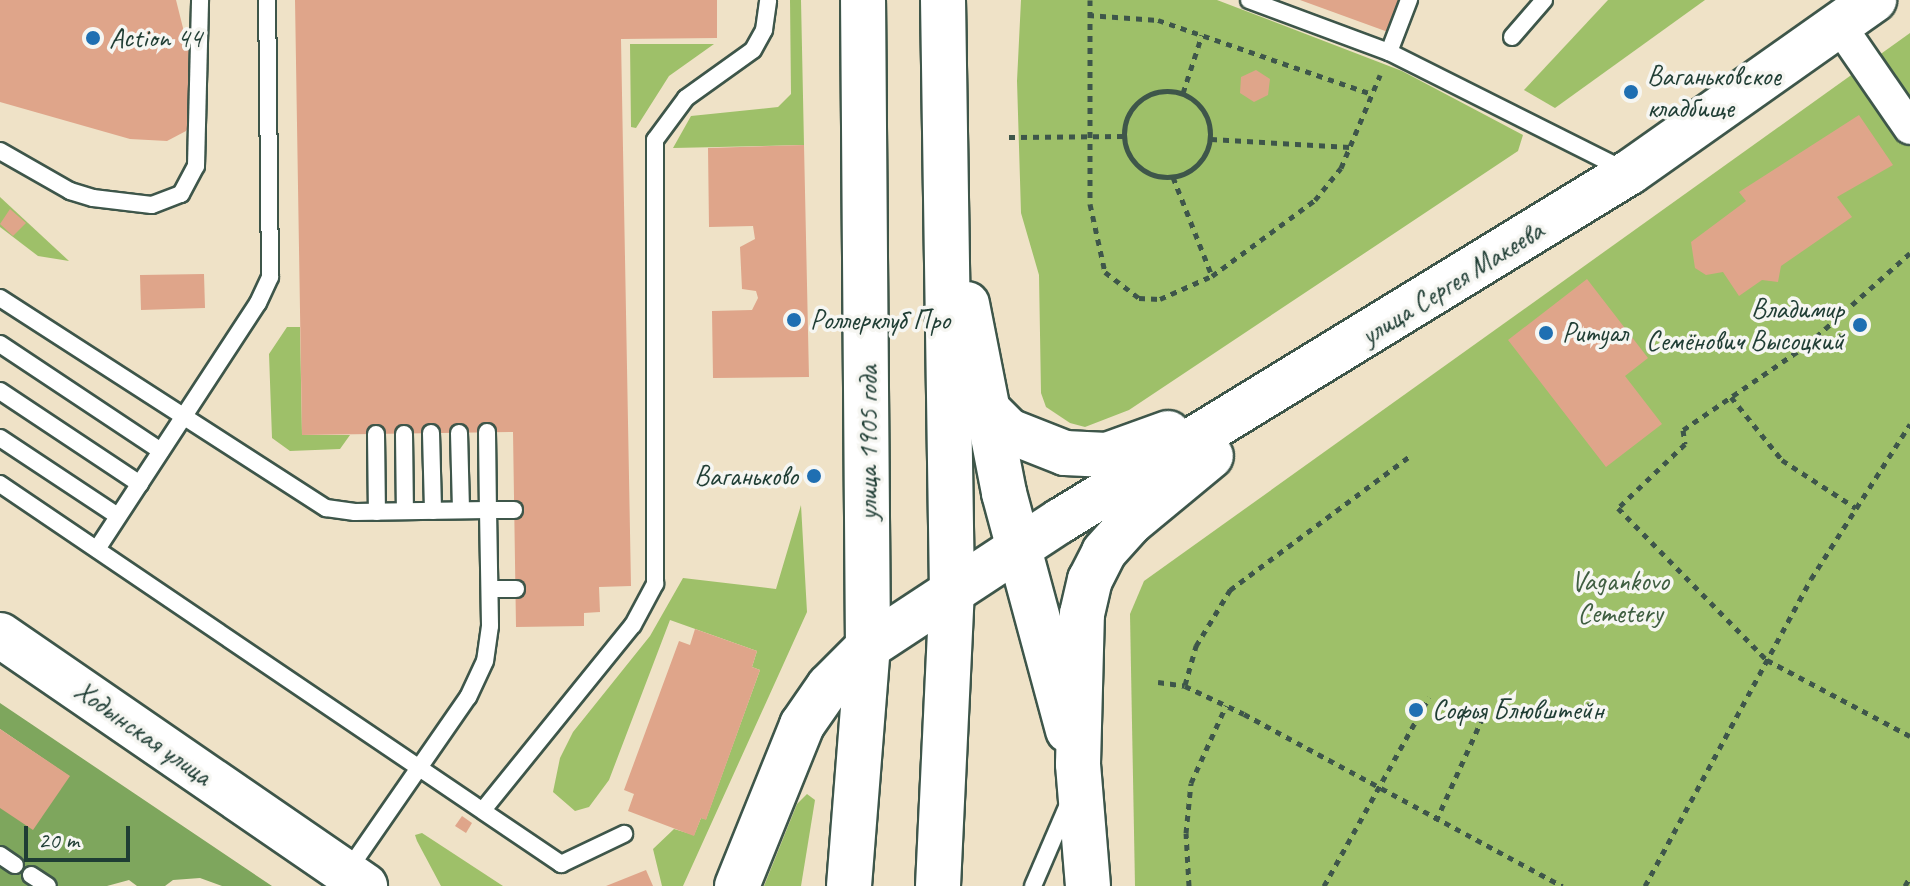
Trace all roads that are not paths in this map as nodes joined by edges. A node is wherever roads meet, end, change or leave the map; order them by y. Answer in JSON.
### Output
{"nodes":[{"id":1,"x":200,"y":0,"type":"edge"},
{"id":2,"x":267,"y":0,"type":"edge"},
{"id":3,"x":768,"y":0,"type":"edge"},
{"id":4,"x":863,"y":0,"type":"edge"},
{"id":5,"x":943,"y":0,"type":"edge"},
{"id":6,"x":1249,"y":0,"type":"edge"},
{"id":7,"x":1409,"y":0,"type":"edge"},
{"id":8,"x":1544,"y":0,"type":"edge"},
{"id":9,"x":1874,"y":0,"type":"edge"},
{"id":10,"x":1839,"y":25,"type":"junction"},
{"id":11,"x":1512,"y":37,"type":"dead end"},
{"id":12,"x":1389,"y":52,"type":"junction"},
{"id":13,"x":1910,"y":128,"type":"edge"},
{"id":14,"x":0,"y":151,"type":"edge"},
{"id":15,"x":944,"y":171,"type":"junction"},
{"id":16,"x":1630,"y":172,"type":"junction"},
{"id":17,"x":0,"y":298,"type":"edge"},
{"id":18,"x":0,"y":344,"type":"edge"},
{"id":19,"x":1320,"y":365,"type":"junction"},
{"id":20,"x":0,"y":391,"type":"edge"},
{"id":21,"x":989,"y":411,"type":"junction"},
{"id":22,"x":183,"y":418,"type":"junction"},
{"id":23,"x":487,"y":432,"type":"dead end"},
{"id":24,"x":431,"y":433,"type":"dead end"},
{"id":25,"x":459,"y":433,"type":"dead end"},
{"id":26,"x":376,"y":434,"type":"dead end"},
{"id":27,"x":404,"y":434,"type":"dead end"},
{"id":28,"x":0,"y":438,"type":"edge"},
{"id":29,"x":161,"y":451,"type":"junction"},
{"id":30,"x":0,"y":484,"type":"edge"},
{"id":31,"x":140,"y":484,"type":"junction"},
{"id":32,"x":461,"y":510,"type":"junction"},
{"id":33,"x":488,"y":510,"type":"junction"},
{"id":34,"x":514,"y":510,"type":"dead end"},
{"id":35,"x":405,"y":511,"type":"junction"},
{"id":36,"x":433,"y":511,"type":"junction"},
{"id":37,"x":377,"y":512,"type":"junction"},
{"id":38,"x":118,"y":516,"type":"junction"},
{"id":39,"x":1018,"y":548,"type":"junction"},
{"id":40,"x":97,"y":549,"type":"junction"},
{"id":41,"x":490,"y":589,"type":"junction"},
{"id":42,"x":516,"y":589,"type":"dead end"},
{"id":43,"x":952,"y":592,"type":"junction"},
{"id":44,"x":0,"y":635,"type":"edge"},
{"id":45,"x":868,"y":647,"type":"junction"},
{"id":46,"x":1078,"y":764,"type":"junction"},
{"id":47,"x":420,"y":766,"type":"junction"},
{"id":48,"x":483,"y":810,"type":"junction"},
{"id":49,"x":624,"y":834,"type":"dead end"},
{"id":50,"x":0,"y":855,"type":"edge"},
{"id":51,"x":15,"y":865,"type":"dead end"},
{"id":52,"x":31,"y":875,"type":"dead end"},
{"id":53,"x":355,"y":880,"type":"edge"},
{"id":54,"x":48,"y":886,"type":"edge"},
{"id":55,"x":737,"y":886,"type":"edge"},
{"id":56,"x":849,"y":886,"type":"edge"},
{"id":57,"x":938,"y":886,"type":"edge"},
{"id":58,"x":1033,"y":886,"type":"edge"},
{"id":59,"x":1088,"y":886,"type":"edge"}],
"edges":[{"from":1,"to":14,"type":"lane"},
{"from":2,"to":22,"type":"lane"},
{"from":3,"to":48,"type":"lane"},
{"from":4,"to":45,"type":"main road","name":"улица 1905 года"},
{"from":5,"to":15,"type":"main road"},
{"from":6,"to":12,"type":"lane"},
{"from":7,"to":12,"type":"lane"},
{"from":8,"to":11,"type":"lane"},
{"from":9,"to":10,"type":"main road","name":"улица Сергея Макеева"},
{"from":10,"to":13,"type":"street"},
{"from":10,"to":16,"type":"main road","name":"улица Сергея Макеева"},
{"from":12,"to":16,"type":"lane"},
{"from":15,"to":21,"type":"main road"},
{"from":15,"to":43,"type":"main road"},
{"from":16,"to":19,"type":"main road","name":"улица Сергея Макеева"},
{"from":17,"to":22,"type":"lane"},
{"from":18,"to":29,"type":"lane"},
{"from":19,"to":21,"type":"main road"},
{"from":19,"to":39,"type":"main road","name":"улица Сергея Макеева"},
{"from":19,"to":46,"type":"main road"},
{"from":20,"to":31,"type":"lane"},
{"from":21,"to":39,"type":"main road"},
{"from":22,"to":29,"type":"lane"},
{"from":22,"to":37,"type":"lane"},
{"from":23,"to":33,"type":"lane"},
{"from":24,"to":36,"type":"lane"},
{"from":25,"to":32,"type":"lane"},
{"from":26,"to":37,"type":"lane"},
{"from":27,"to":35,"type":"lane"},
{"from":28,"to":38,"type":"lane"},
{"from":29,"to":31,"type":"lane"},
{"from":30,"to":40,"type":"lane"},
{"from":31,"to":38,"type":"lane"},
{"from":32,"to":33,"type":"lane"},
{"from":32,"to":36,"type":"lane"},
{"from":33,"to":34,"type":"lane"},
{"from":33,"to":41,"type":"lane"},
{"from":35,"to":36,"type":"lane"},
{"from":35,"to":37,"type":"lane"},
{"from":38,"to":40,"type":"lane"},
{"from":39,"to":43,"type":"main road","name":"улица Сергея Макеева"},
{"from":39,"to":46,"type":"main road"},
{"from":40,"to":47,"type":"lane"},
{"from":41,"to":42,"type":"lane"},
{"from":41,"to":47,"type":"lane"},
{"from":43,"to":45,"type":"main road","name":"улица Сергея Макеева"},
{"from":43,"to":57,"type":"main road"},
{"from":44,"to":53,"type":"main road","name":"Ходынская улица"},
{"from":45,"to":55,"type":"main road","name":"улица Сергея Макеева"},
{"from":45,"to":56,"type":"main road","name":"улица 1905 года"},
{"from":46,"to":58,"type":"lane"},
{"from":46,"to":59,"type":"main road"},
{"from":47,"to":48,"type":"lane"},
{"from":47,"to":53,"type":"lane"},
{"from":48,"to":49,"type":"lane"},
{"from":50,"to":51,"type":"lane"},
{"from":52,"to":54,"type":"lane"}]}
